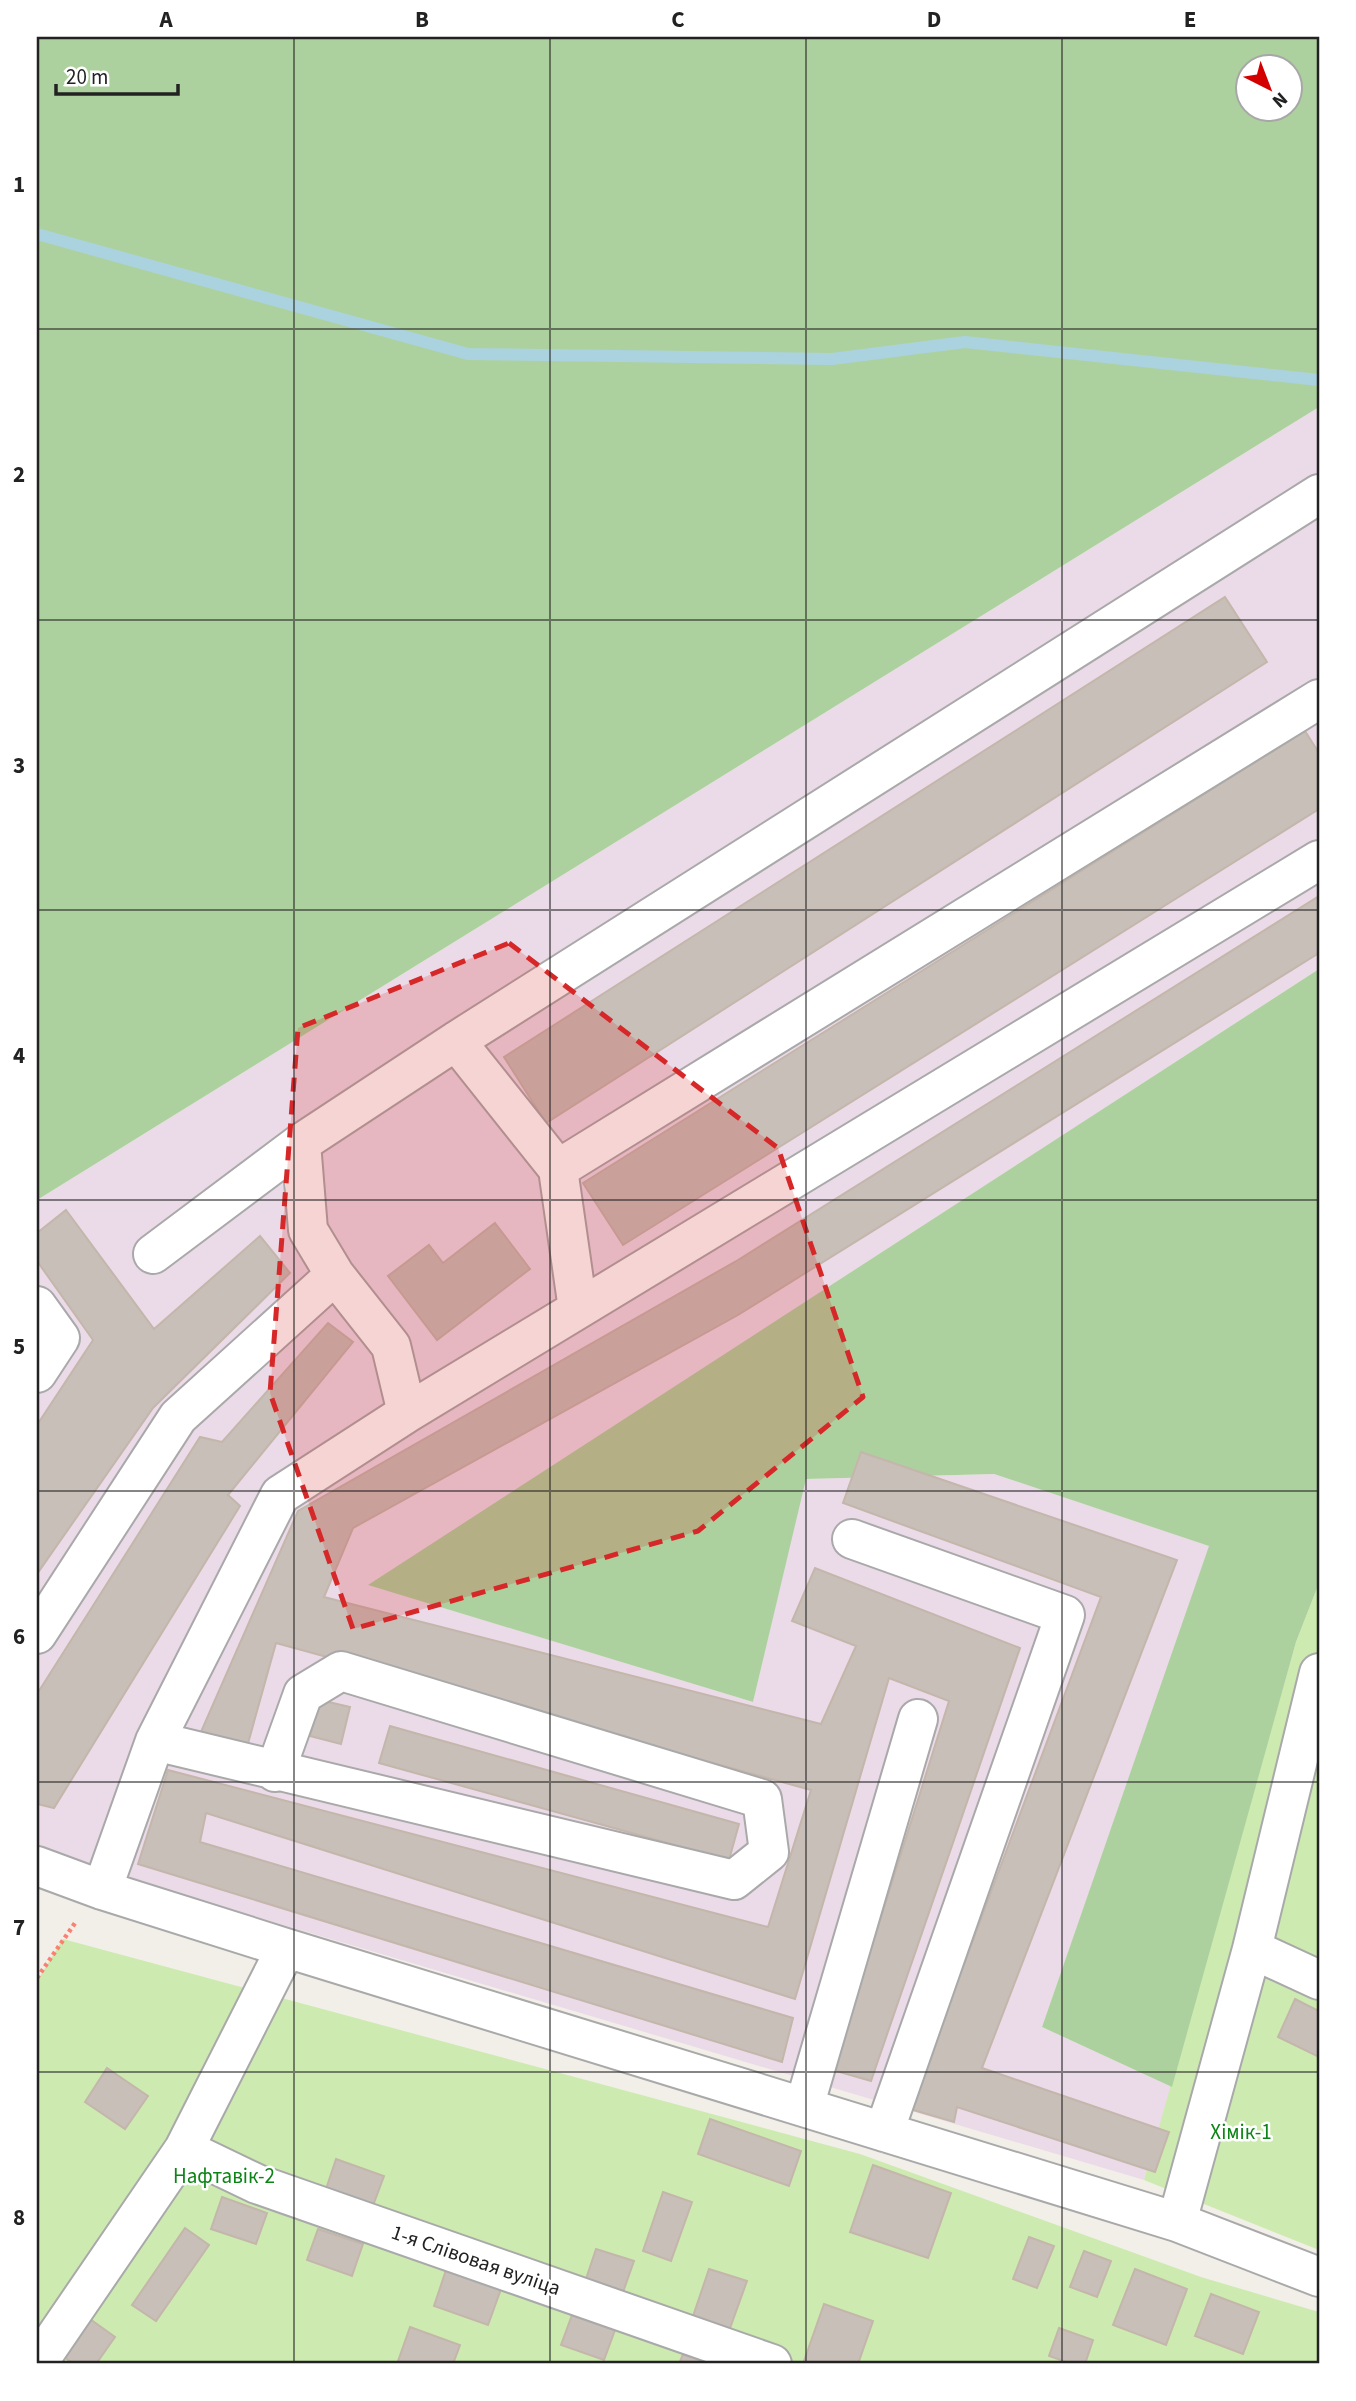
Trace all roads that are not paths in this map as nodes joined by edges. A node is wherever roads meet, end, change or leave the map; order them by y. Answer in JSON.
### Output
{"nodes":[{"id":1,"x":1319,"y":494,"type":"edge"},
{"id":2,"x":1319,"y":699,"type":"edge"},
{"id":3,"x":1319,"y":860,"type":"edge"},
{"id":4,"x":456,"y":1041,"type":"junction"},
{"id":5,"x":301,"y":1143,"type":"junction"},
{"id":6,"x":558,"y":1170,"type":"junction"},
{"id":7,"x":153,"y":1254,"type":"dead end"},
{"id":8,"x":335,"y":1275,"type":"junction"},
{"id":9,"x":37,"y":1306,"type":"edge"},
{"id":10,"x":578,"y":1309,"type":"junction"},
{"id":11,"x":37,"y":1373,"type":"edge"},
{"id":12,"x":407,"y":1413,"type":"junction"},
{"id":13,"x":852,"y":1539,"type":"dead end"},
{"id":14,"x":37,"y":1634,"type":"edge"},
{"id":15,"x":1319,"y":1673,"type":"edge"},
{"id":16,"x":918,"y":1719,"type":"dead end"},
{"id":17,"x":155,"y":1741,"type":"junction"},
{"id":18,"x":275,"y":1772,"type":"junction"},
{"id":19,"x":37,"y":1866,"type":"edge"},
{"id":20,"x":102,"y":1889,"type":"junction"},
{"id":21,"x":286,"y":1948,"type":"junction"},
{"id":22,"x":1252,"y":1949,"type":"junction"},
{"id":23,"x":1319,"y":1980,"type":"edge"},
{"id":24,"x":804,"y":2107,"type":"junction"},
{"id":25,"x":884,"y":2132,"type":"junction"},
{"id":26,"x":184,"y":2149,"type":"junction"},
{"id":27,"x":1177,"y":2222,"type":"junction"},
{"id":28,"x":1319,"y":2277,"type":"edge"},
{"id":29,"x":37,"y":2364,"type":"edge"},
{"id":30,"x":772,"y":2364,"type":"edge"}],
"edges":[{"from":1,"to":4,"type":"street"},
{"from":2,"to":6,"type":"street"},
{"from":3,"to":10,"type":"street"},
{"from":4,"to":5,"type":"street"},
{"from":4,"to":6,"type":"street"},
{"from":5,"to":7,"type":"street"},
{"from":5,"to":8,"type":"street"},
{"from":6,"to":10,"type":"street"},
{"from":8,"to":12,"type":"street"},
{"from":8,"to":14,"type":"street"},
{"from":9,"to":11,"type":"street"},
{"from":10,"to":12,"type":"street"},
{"from":12,"to":17,"type":"street"},
{"from":13,"to":25,"type":"street"},
{"from":15,"to":22,"type":"street"},
{"from":16,"to":24,"type":"street"},
{"from":17,"to":18,"type":"street"},
{"from":17,"to":20,"type":"street"},
{"from":18,"to":18,"type":"street"},
{"from":19,"to":20,"type":"street"},
{"from":20,"to":21,"type":"street"},
{"from":21,"to":24,"type":"street"},
{"from":21,"to":26,"type":"street"},
{"from":22,"to":23,"type":"street"},
{"from":22,"to":27,"type":"street"},
{"from":24,"to":25,"type":"street"},
{"from":25,"to":27,"type":"street"},
{"from":26,"to":29,"type":"street"},
{"from":26,"to":30,"type":"street","name":"1-я Слівовая вуліца"},
{"from":27,"to":28,"type":"street"}]}
